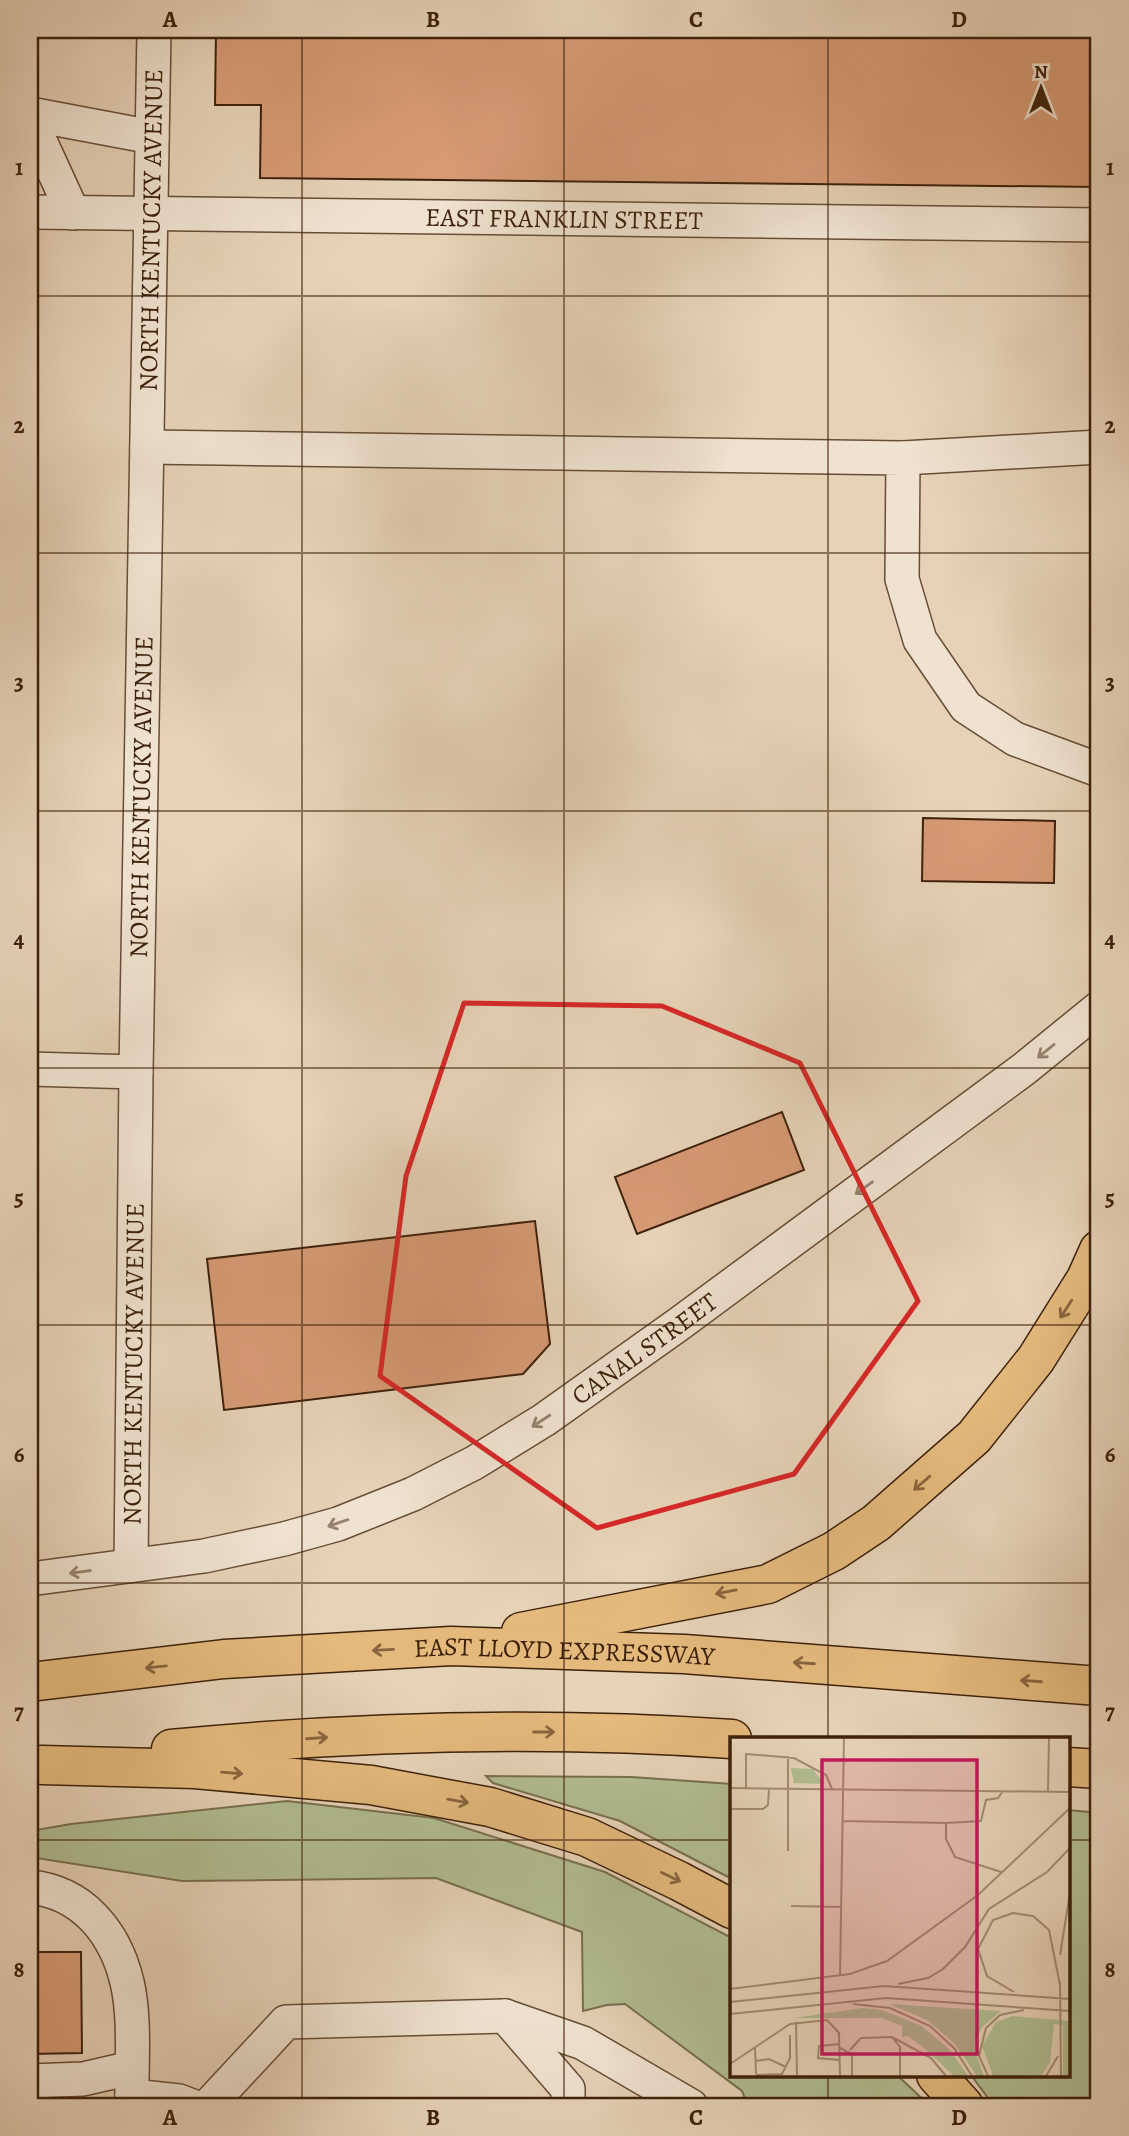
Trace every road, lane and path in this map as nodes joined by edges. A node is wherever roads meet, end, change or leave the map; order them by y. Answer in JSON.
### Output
{"nodes":[{"id":1,"x":154,"y":30,"type":"edge"},
{"id":2,"x":30,"y":117,"type":"edge"},
{"id":3,"x":152,"y":137,"type":"junction"},
{"id":4,"x":30,"y":212,"type":"edge"},
{"id":5,"x":73,"y":213,"type":"junction"},
{"id":6,"x":151,"y":215,"type":"junction"},
{"id":7,"x":1099,"y":225,"type":"edge"},
{"id":8,"x":147,"y":447,"type":"junction"},
{"id":9,"x":1099,"y":447,"type":"edge"},
{"id":10,"x":903,"y":458,"type":"junction"},
{"id":11,"x":1099,"y":770,"type":"edge"},
{"id":12,"x":1099,"y":1009,"type":"edge"},
{"id":13,"x":30,"y":1069,"type":"edge"},
{"id":14,"x":136,"y":1072,"type":"junction"},
{"id":15,"x":1099,"y":1250,"type":"edge"},
{"id":16,"x":131,"y":1565,"type":"junction"},
{"id":17,"x":30,"y":1578,"type":"edge"},
{"id":18,"x":452,"y":1646,"type":"junction"},
{"id":19,"x":30,"y":1682,"type":"edge"},
{"id":20,"x":1099,"y":1686,"type":"edge"},
{"id":21,"x":730,"y":1739,"type":"edge"},
{"id":22,"x":36,"y":1765,"type":"edge"},
{"id":23,"x":1070,"y":1767,"type":"edge"},
{"id":24,"x":1099,"y":1769,"type":"edge"},
{"id":25,"x":30,"y":1888,"type":"edge"},
{"id":26,"x":730,"y":1908,"type":"edge"},
{"id":27,"x":505,"y":2016,"type":"junction"},
{"id":28,"x":937,"y":2076,"type":"edge"},
{"id":29,"x":30,"y":2081,"type":"edge"},
{"id":30,"x":132,"y":2090,"type":"edge"},
{"id":31,"x":192,"y":2106,"type":"edge"},
{"id":32,"x":208,"y":2106,"type":"edge"},
{"id":33,"x":568,"y":2106,"type":"edge"},
{"id":34,"x":691,"y":2106,"type":"edge"},
{"id":35,"x":964,"y":2106,"type":"edge"}],
"edges":[{"from":1,"to":3,"type":"street","name":"NORTH KENTUCKY AVENUE"},
{"from":2,"to":3,"type":"street"},
{"from":2,"to":5,"type":"street"},
{"from":3,"to":6,"type":"street","name":"NORTH KENTUCKY AVENUE"},
{"from":4,"to":5,"type":"street","name":"EAST FRANKLIN STREET"},
{"from":5,"to":6,"type":"street","name":"EAST FRANKLIN STREET"},
{"from":6,"to":7,"type":"street","name":"EAST FRANKLIN STREET"},
{"from":6,"to":8,"type":"street","name":"NORTH KENTUCKY AVENUE"},
{"from":8,"to":10,"type":"street"},
{"from":8,"to":14,"type":"street","name":"NORTH KENTUCKY AVENUE"},
{"from":9,"to":10,"type":"street"},
{"from":10,"to":11,"type":"street"},
{"from":12,"to":16,"type":"street","name":"CANAL STREET","one_way":true},
{"from":13,"to":14,"type":"street"},
{"from":14,"to":16,"type":"street","name":"NORTH KENTUCKY AVENUE"},
{"from":15,"to":18,"type":"highway","one_way":true},
{"from":16,"to":17,"type":"street","name":"CANAL STREET","one_way":true},
{"from":18,"to":19,"type":"highway","name":"EAST LLOYD EXPRESSWAY","one_way":true},
{"from":20,"to":18,"type":"highway","name":"EAST LLOYD EXPRESSWAY","one_way":true},
{"from":22,"to":21,"type":"highway","one_way":true},
{"from":22,"to":26,"type":"highway","one_way":true},
{"from":23,"to":24,"type":"highway"},
{"from":25,"to":30,"type":"street"},
{"from":27,"to":32,"type":"street"},
{"from":27,"to":33,"type":"street"},
{"from":27,"to":34,"type":"street"},
{"from":28,"to":35,"type":"highway"},
{"from":29,"to":30,"type":"street"},
{"from":30,"to":31,"type":"street"}]}
